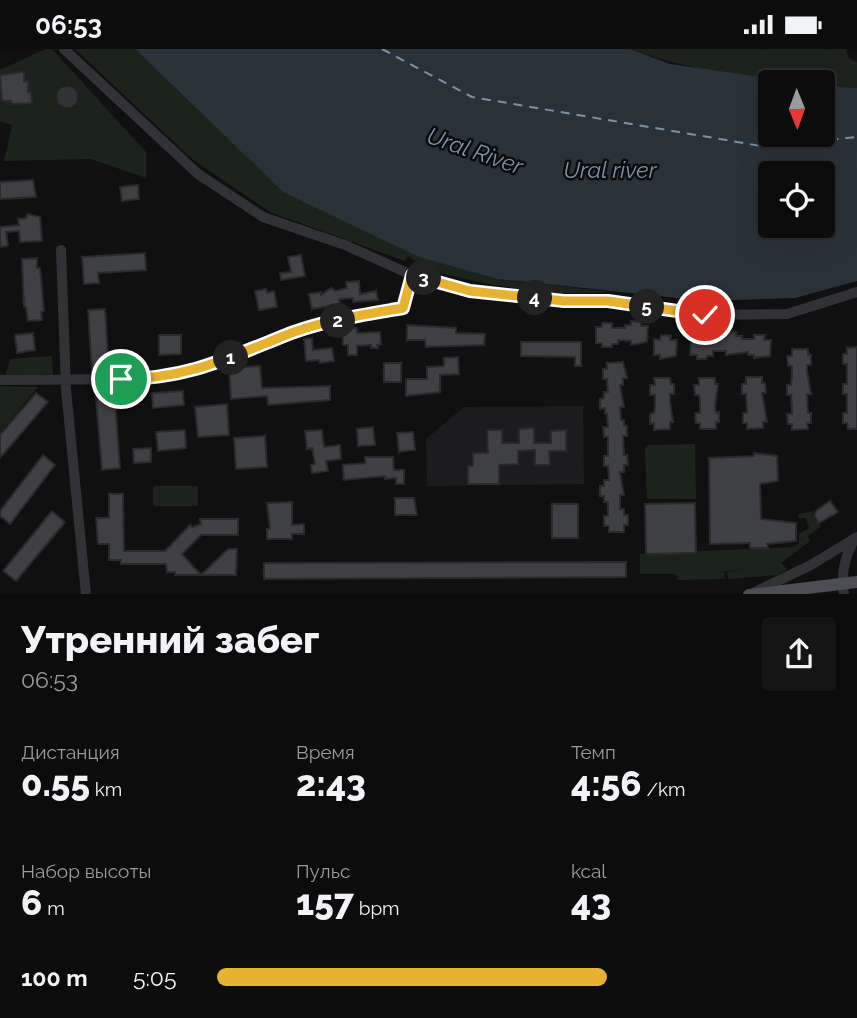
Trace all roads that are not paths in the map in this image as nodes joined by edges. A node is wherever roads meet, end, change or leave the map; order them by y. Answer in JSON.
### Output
{"nodes":[{"id":1,"x":64,"y":49,"type":"edge"},
{"id":2,"x":61,"y":250,"type":"dead end"},
{"id":3,"x":412,"y":275,"type":"junction"},
{"id":4,"x":857,"y":292,"type":"edge"},
{"id":5,"x":0,"y":380,"type":"edge"},
{"id":6,"x":66,"y":381,"type":"junction"},
{"id":7,"x":856,"y":537,"type":"edge"},
{"id":8,"x":857,"y":582,"type":"edge"},
{"id":9,"x":843,"y":589,"type":"edge"},
{"id":10,"x":86,"y":594,"type":"edge"},
{"id":11,"x":749,"y":594,"type":"edge"}],
"edges":[{"from":1,"to":3,"type":"street"},
{"from":2,"to":6,"type":"street"},
{"from":3,"to":4,"type":"street"},
{"from":3,"to":6,"type":"street"},
{"from":5,"to":6,"type":"street"},
{"from":6,"to":10,"type":"street"},
{"from":7,"to":9,"type":"street"},
{"from":7,"to":11,"type":"street"},
{"from":8,"to":9,"type":"main road"},
{"from":9,"to":11,"type":"main road"}]}
